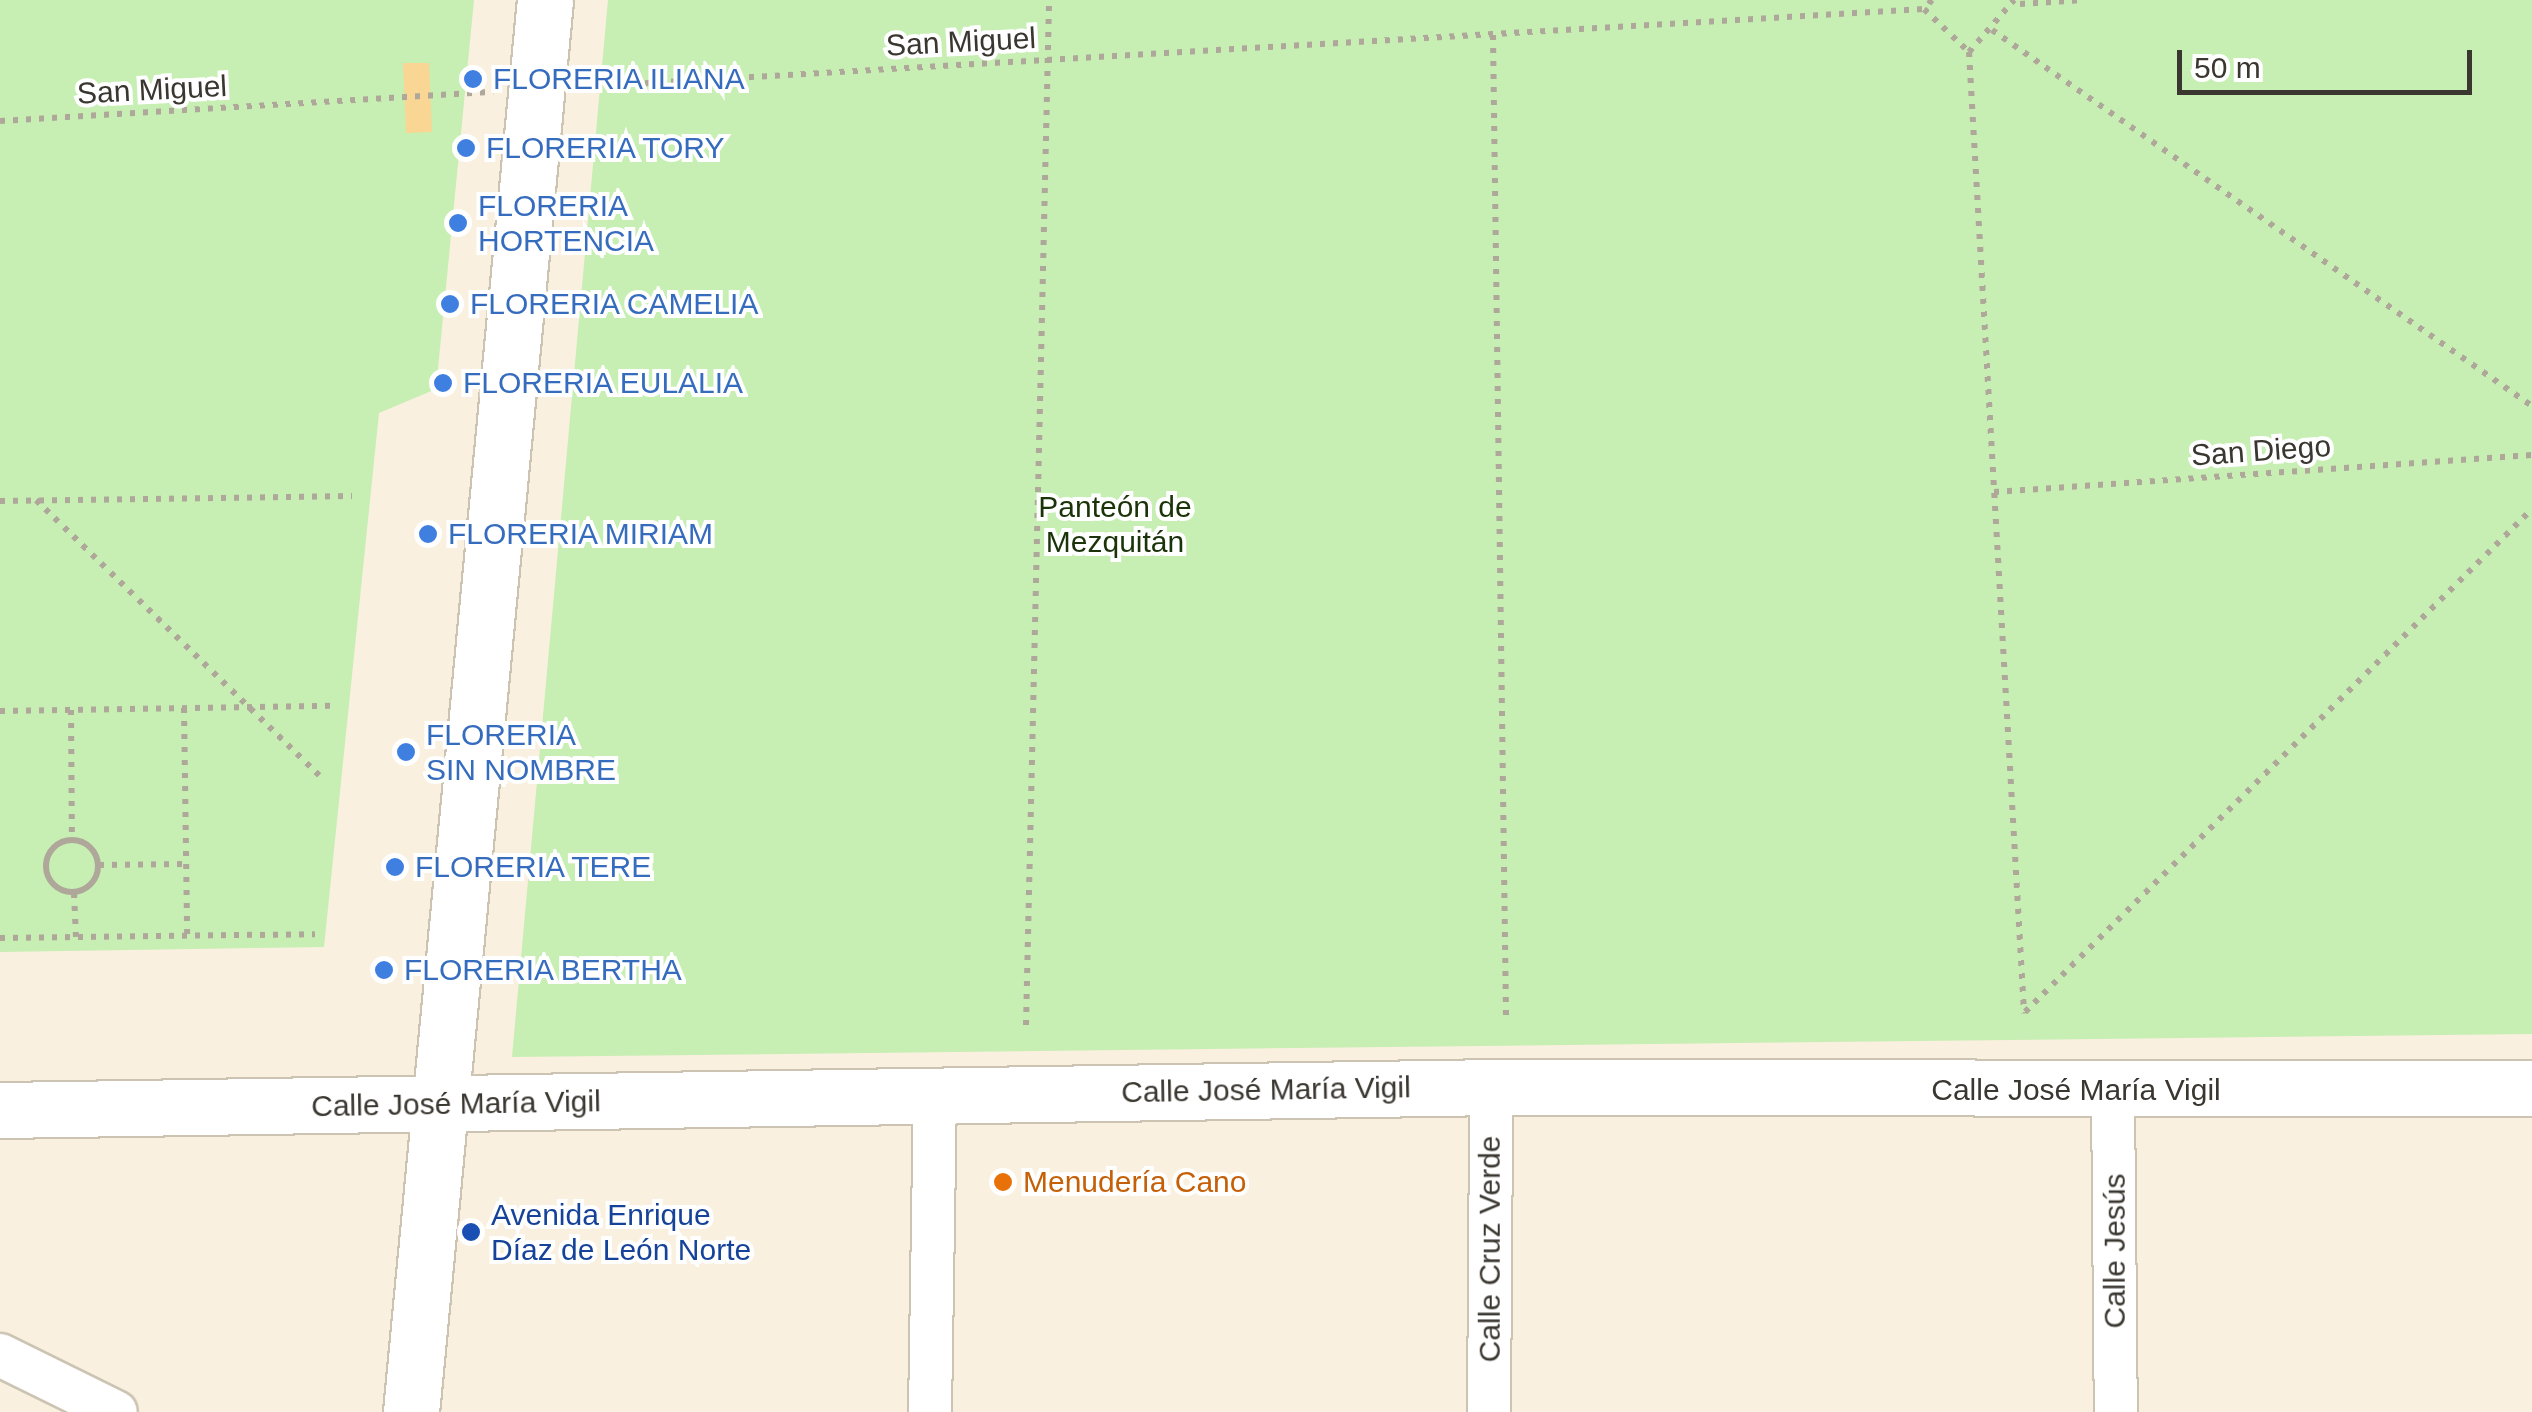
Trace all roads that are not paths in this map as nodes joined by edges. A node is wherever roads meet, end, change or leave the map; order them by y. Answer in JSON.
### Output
{"nodes":[{"id":1,"x":545,"y":0,"type":"edge"},
{"id":2,"x":1491,"y":1087,"type":"junction"},
{"id":3,"x":2532,"y":1088,"type":"edge"},
{"id":4,"x":2113,"y":1091,"type":"junction"},
{"id":5,"x":934,"y":1096,"type":"junction"},
{"id":6,"x":441,"y":1104,"type":"junction"},
{"id":7,"x":0,"y":1110,"type":"edge"},
{"id":8,"x":0,"y":1355,"type":"edge"},
{"id":9,"x":104,"y":1409,"type":"edge"},
{"id":10,"x":411,"y":1412,"type":"edge"},
{"id":11,"x":930,"y":1412,"type":"edge"},
{"id":12,"x":1489,"y":1412,"type":"edge"},
{"id":13,"x":2116,"y":1412,"type":"edge"}],
"edges":[{"from":1,"to":6,"type":"street"},
{"from":2,"to":4,"type":"street","name":"Calle José María Vigil"},
{"from":2,"to":5,"type":"street","name":"Calle José María Vigil"},
{"from":2,"to":12,"type":"street","name":"Calle Cruz Verde"},
{"from":3,"to":4,"type":"street","name":"Calle José María Vigil"},
{"from":4,"to":13,"type":"street","name":"Calle Jesús"},
{"from":5,"to":6,"type":"street","name":"Calle José María Vigil"},
{"from":5,"to":11,"type":"street"},
{"from":6,"to":7,"type":"street","name":"Calle José María Vigil"},
{"from":6,"to":10,"type":"street"},
{"from":8,"to":9,"type":"street"}]}
